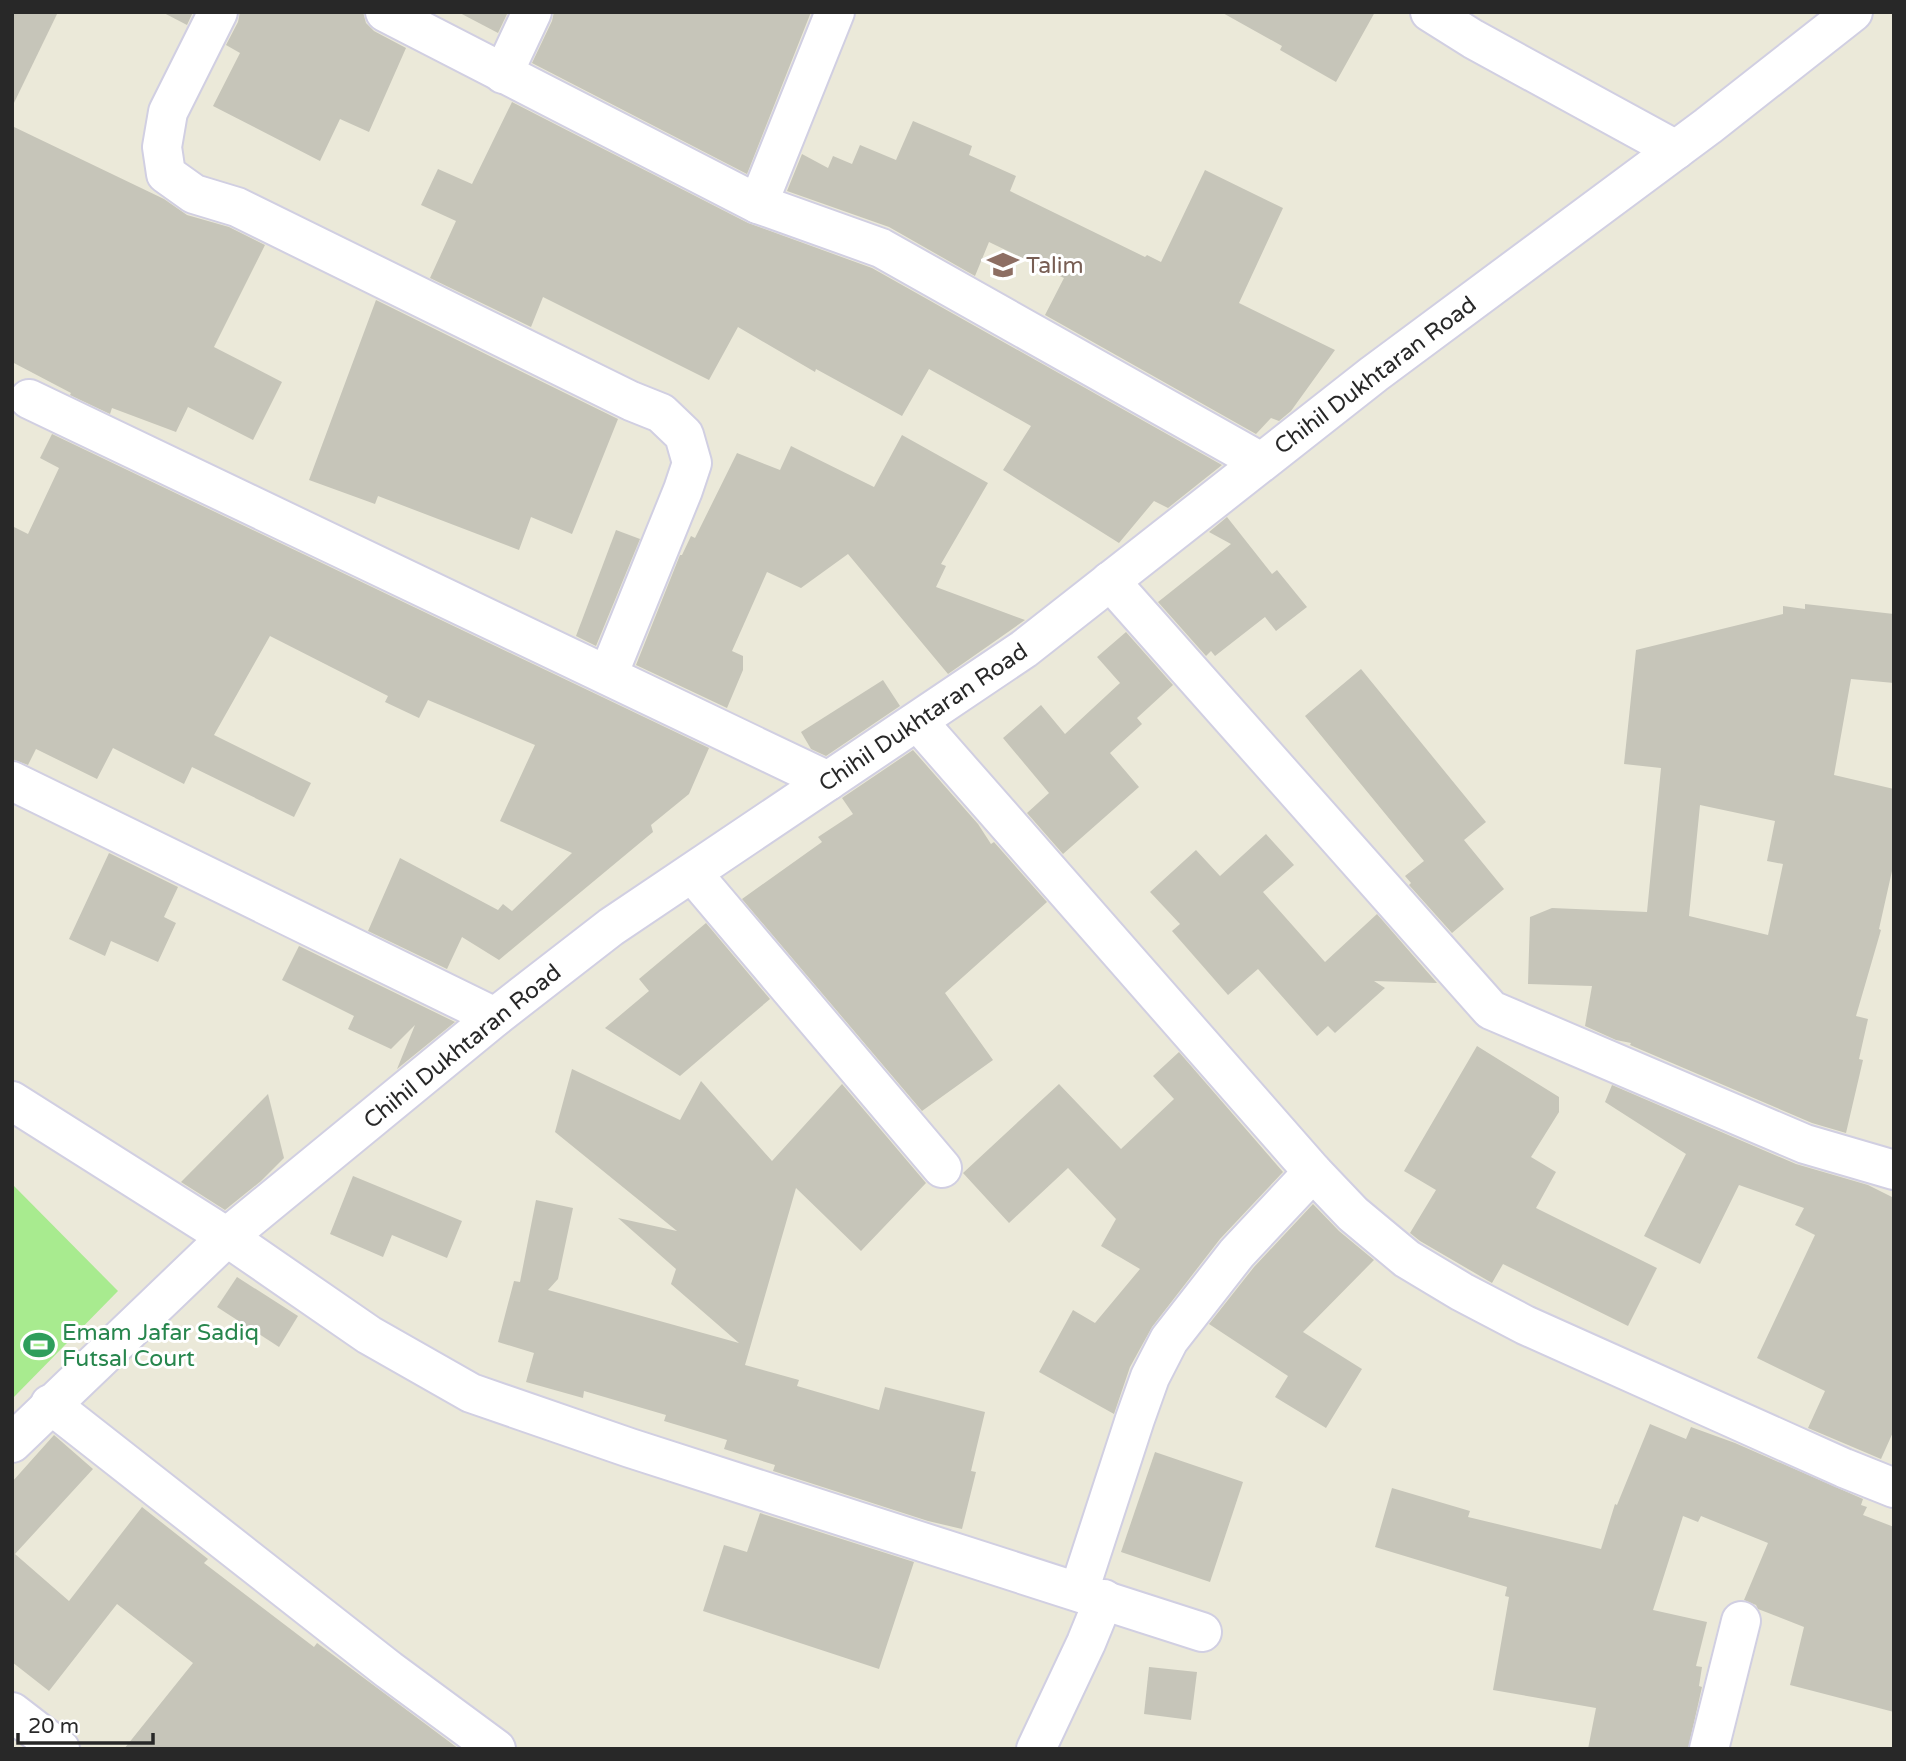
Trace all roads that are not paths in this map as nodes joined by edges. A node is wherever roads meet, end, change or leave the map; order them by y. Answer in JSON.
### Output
{"nodes":[{"id":1,"x":218,"y":12,"type":"edge"},
{"id":2,"x":385,"y":12,"type":"edge"},
{"id":3,"x":533,"y":12,"type":"edge"},
{"id":4,"x":835,"y":12,"type":"edge"},
{"id":5,"x":1430,"y":12,"type":"edge"},
{"id":6,"x":1853,"y":12,"type":"edge"},
{"id":7,"x":503,"y":74,"type":"junction"},
{"id":8,"x":1676,"y":150,"type":"junction"},
{"id":9,"x":758,"y":204,"type":"junction"},
{"id":10,"x":29,"y":398,"type":"dead end"},
{"id":11,"x":1261,"y":462,"type":"junction"},
{"id":12,"x":1110,"y":581,"type":"junction"},
{"id":13,"x":608,"y":676,"type":"junction"},
{"id":14,"x":918,"y":722,"type":"junction"},
{"id":15,"x":12,"y":781,"type":"edge"},
{"id":16,"x":828,"y":781,"type":"junction"},
{"id":17,"x":692,"y":873,"type":"junction"},
{"id":18,"x":495,"y":1017,"type":"junction"},
{"id":19,"x":12,"y":1101,"type":"edge"},
{"id":20,"x":942,"y":1168,"type":"dead end"},
{"id":21,"x":1894,"y":1170,"type":"edge"},
{"id":22,"x":1313,"y":1172,"type":"junction"},
{"id":23,"x":226,"y":1237,"type":"junction"},
{"id":24,"x":50,"y":1404,"type":"junction"},
{"id":25,"x":12,"y":1443,"type":"edge"},
{"id":26,"x":1894,"y":1488,"type":"edge"},
{"id":27,"x":1092,"y":1595,"type":"junction"},
{"id":28,"x":1741,"y":1621,"type":"dead end"},
{"id":29,"x":1202,"y":1632,"type":"dead end"},
{"id":30,"x":12,"y":1712,"type":"edge"},
{"id":31,"x":60,"y":1749,"type":"edge"},
{"id":32,"x":496,"y":1749,"type":"edge"},
{"id":33,"x":1036,"y":1749,"type":"edge"},
{"id":34,"x":1709,"y":1749,"type":"edge"}],
"edges":[{"from":1,"to":13,"type":"street"},
{"from":2,"to":7,"type":"street"},
{"from":3,"to":7,"type":"street"},
{"from":4,"to":9,"type":"street"},
{"from":5,"to":8,"type":"street"},
{"from":6,"to":8,"type":"street","name":"Chihil Dukhtaran Road"},
{"from":7,"to":9,"type":"street"},
{"from":8,"to":11,"type":"street","name":"Chihil Dukhtaran Road"},
{"from":9,"to":11,"type":"street"},
{"from":10,"to":13,"type":"street"},
{"from":11,"to":12,"type":"street","name":"Chihil Dukhtaran Road"},
{"from":12,"to":14,"type":"street","name":"Chihil Dukhtaran Road"},
{"from":12,"to":21,"type":"street"},
{"from":13,"to":16,"type":"street"},
{"from":14,"to":16,"type":"street","name":"Chihil Dukhtaran Road"},
{"from":14,"to":22,"type":"street"},
{"from":15,"to":18,"type":"street"},
{"from":16,"to":17,"type":"street","name":"Chihil Dukhtaran Road"},
{"from":17,"to":18,"type":"street","name":"Chihil Dukhtaran Road"},
{"from":17,"to":20,"type":"street"},
{"from":18,"to":23,"type":"street","name":"Chihil Dukhtaran Road"},
{"from":19,"to":23,"type":"street"},
{"from":22,"to":26,"type":"street"},
{"from":22,"to":27,"type":"street"},
{"from":23,"to":24,"type":"street","name":"Chihil Dukhtaran Road"},
{"from":23,"to":27,"type":"street"},
{"from":24,"to":25,"type":"street","name":"Chihil Dukhtaran Road"},
{"from":24,"to":32,"type":"street"},
{"from":27,"to":29,"type":"street"},
{"from":27,"to":33,"type":"street"},
{"from":28,"to":34,"type":"street"},
{"from":30,"to":31,"type":"street"}]}
